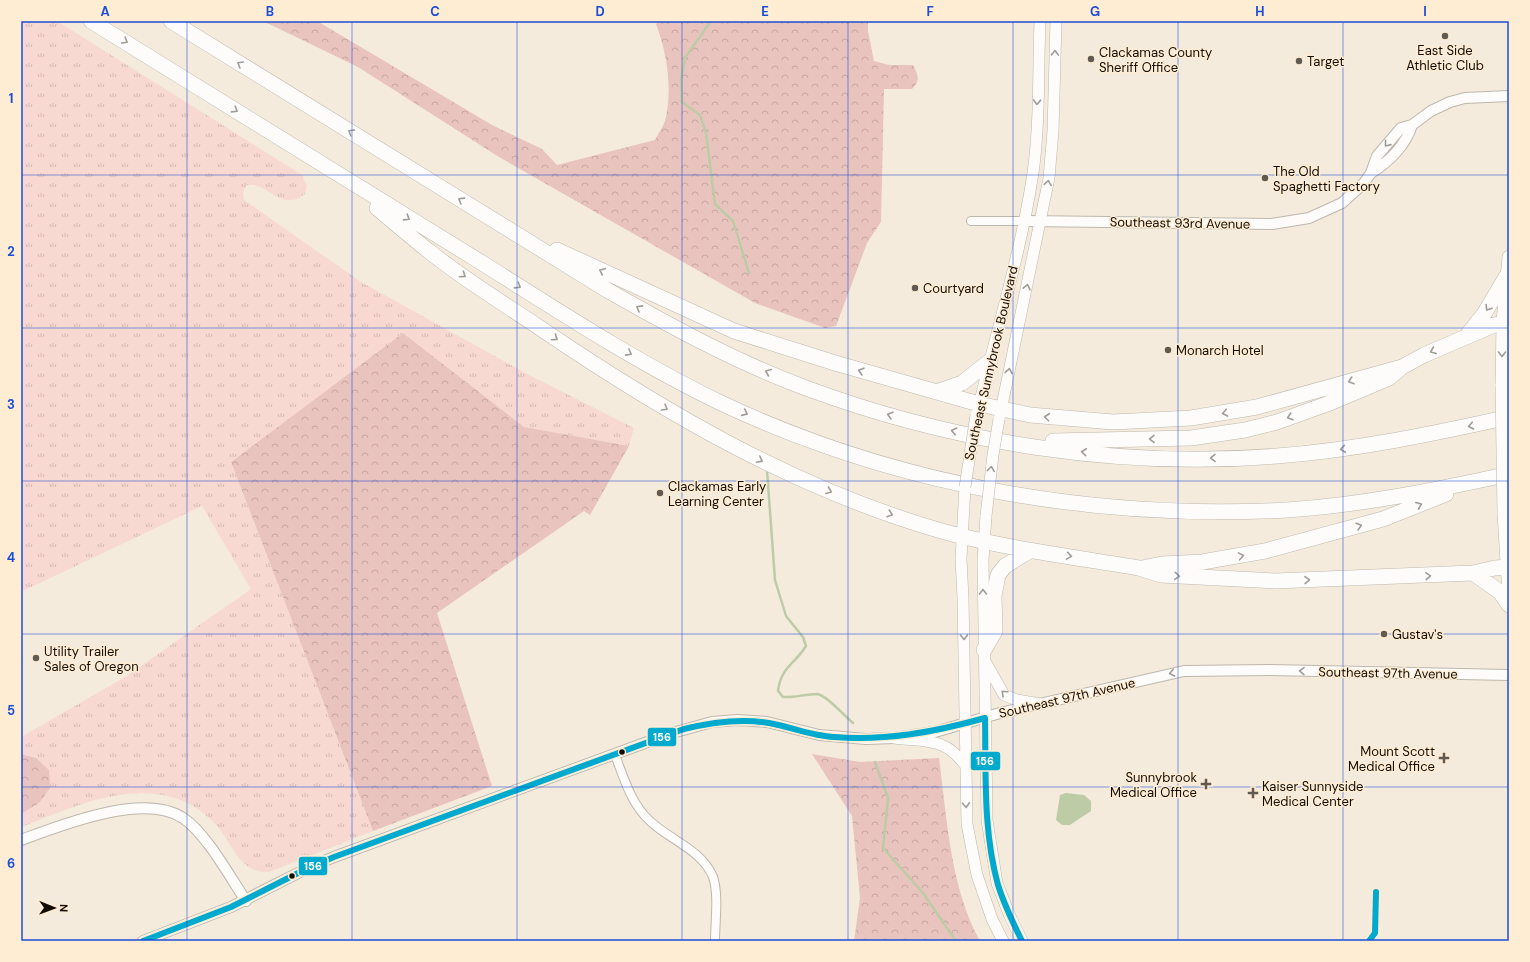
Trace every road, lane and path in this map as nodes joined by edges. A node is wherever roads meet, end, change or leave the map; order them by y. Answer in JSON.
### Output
{"nodes":[{"id":1,"x":92,"y":21,"type":"edge"},
{"id":2,"x":171,"y":21,"type":"edge"},
{"id":3,"x":1040,"y":21,"type":"edge"},
{"id":4,"x":1056,"y":21,"type":"edge"},
{"id":5,"x":1038,"y":78,"type":"junction"},
{"id":6,"x":1509,"y":96,"type":"edge"},
{"id":7,"x":1053,"y":113,"type":"junction"},
{"id":8,"x":338,"y":175,"type":"junction"},
{"id":9,"x":494,"y":221,"type":"junction"},
{"id":10,"x":971,"y":221,"type":"dead end"},
{"id":11,"x":1024,"y":221,"type":"junction"},
{"id":12,"x":1041,"y":222,"type":"junction"},
{"id":13,"x":1509,"y":257,"type":"edge"},
{"id":14,"x":1506,"y":277,"type":"junction"},
{"id":15,"x":1506,"y":322,"type":"edge"},
{"id":16,"x":1466,"y":336,"type":"junction"},
{"id":17,"x":990,"y":362,"type":"junction"},
{"id":18,"x":1402,"y":367,"type":"junction"},
{"id":19,"x":936,"y":392,"type":"junction"},
{"id":20,"x":978,"y":409,"type":"junction"},
{"id":21,"x":1000,"y":414,"type":"junction"},
{"id":22,"x":1509,"y":417,"type":"edge"},
{"id":23,"x":1006,"y":442,"type":"junction"},
{"id":24,"x":1509,"y":474,"type":"edge"},
{"id":25,"x":1479,"y":481,"type":"junction"},
{"id":26,"x":962,"y":536,"type":"junction"},
{"id":27,"x":984,"y":541,"type":"junction"},
{"id":28,"x":1031,"y":550,"type":"junction"},
{"id":29,"x":1508,"y":567,"type":"edge"},
{"id":30,"x":1139,"y":568,"type":"junction"},
{"id":31,"x":1473,"y":573,"type":"junction"},
{"id":32,"x":1509,"y":595,"type":"edge"},
{"id":33,"x":1509,"y":605,"type":"edge"},
{"id":34,"x":984,"y":654,"type":"junction"},
{"id":35,"x":1509,"y":675,"type":"edge"},
{"id":36,"x":1040,"y":704,"type":"junction"},
{"id":37,"x":985,"y":718,"type":"junction"},
{"id":38,"x":966,"y":723,"type":"junction"},
{"id":39,"x":894,"y":738,"type":"junction"},
{"id":40,"x":615,"y":754,"type":"junction"},
{"id":41,"x":966,"y":766,"type":"junction"},
{"id":42,"x":21,"y":840,"type":"edge"},
{"id":43,"x":246,"y":901,"type":"junction"},
{"id":44,"x":142,"y":941,"type":"edge"},
{"id":45,"x":715,"y":941,"type":"edge"},
{"id":46,"x":1003,"y":941,"type":"edge"},
{"id":47,"x":1022,"y":941,"type":"edge"}],
"edges":[{"from":1,"to":8,"type":"highway","one_way":true},
{"from":9,"to":2,"type":"highway","one_way":true},
{"from":3,"to":5,"type":"main road","name":"Southeast Sunnybrook Boulevard"},
{"from":7,"to":4,"type":"main road","name":"Southeast Sunnybrook Boulevard","one_way":true},
{"from":5,"to":7,"type":"main road"},
{"from":5,"to":11,"type":"main road","name":"Southeast Sunnybrook Boulevard","one_way":true},
{"from":6,"to":12,"type":"street","name":"Southeast 93rd Avenue"},
{"from":12,"to":7,"type":"main road","name":"Southeast Sunnybrook Boulevard","one_way":true},
{"from":8,"to":25,"type":"highway","one_way":true},
{"from":8,"to":26,"type":"highway","one_way":true},
{"from":19,"to":9,"type":"highway","one_way":true},
{"from":23,"to":9,"type":"highway","one_way":true},
{"from":10,"to":11,"type":"street","name":"Southeast 93rd Avenue"},
{"from":11,"to":12,"type":"street","name":"Southeast 93rd Avenue"},
{"from":11,"to":17,"type":"main road","name":"Southeast Sunnybrook Boulevard"},
{"from":21,"to":12,"type":"main road","name":"Southeast Sunnybrook Boulevard","one_way":true},
{"from":13,"to":14,"type":"main road"},
{"from":14,"to":15,"type":"main road"},
{"from":14,"to":16,"type":"highway","one_way":true},
{"from":15,"to":16,"type":"highway"},
{"from":15,"to":29,"type":"main road","one_way":true,"bridge":true},
{"from":16,"to":18,"type":"highway","one_way":true},
{"from":17,"to":19,"type":"highway"},
{"from":17,"to":20,"type":"main road","name":"Southeast Sunnybrook Boulevard"},
{"from":18,"to":21,"type":"highway","one_way":true},
{"from":18,"to":23,"type":"highway","one_way":true},
{"from":19,"to":20,"type":"highway"},
{"from":20,"to":21,"type":"highway"},
{"from":20,"to":26,"type":"main road","name":"Southeast Sunnybrook Boulevard","bridge":true},
{"from":27,"to":21,"type":"main road","name":"Southeast Sunnybrook Boulevard","one_way":true,"bridge":true},
{"from":22,"to":23,"type":"highway","one_way":true},
{"from":24,"to":25,"type":"highway"},
{"from":30,"to":25,"type":"highway","one_way":true},
{"from":26,"to":27,"type":"highway"},
{"from":26,"to":38,"type":"main road","name":"Southeast Sunnybrook Boulevard","one_way":true},
{"from":27,"to":28,"type":"highway"},
{"from":34,"to":27,"type":"main road","name":"Southeast Sunnybrook Boulevard","one_way":true},
{"from":28,"to":30,"type":"highway","one_way":true},
{"from":28,"to":34,"type":"highway"},
{"from":29,"to":31,"type":"highway"},
{"from":29,"to":32,"type":"main road"},
{"from":30,"to":31,"type":"highway","one_way":true},
{"from":31,"to":33,"type":"highway"},
{"from":36,"to":34,"type":"main road","one_way":true},
{"from":34,"to":37,"type":"main road","name":"Southeast Sunnybrook Boulevard"},
{"from":35,"to":36,"type":"street","name":"Southeast 97th Avenue","one_way":true},
{"from":36,"to":37,"type":"street","name":"Southeast 97th Avenue"},
{"from":37,"to":38,"type":"street","name":"Southeast 97th Avenue"},
{"from":37,"to":47,"type":"main road","name":"Southeast Sunnybrook Boulevard"},
{"from":38,"to":39,"type":"street","name":"Southeast 97th Avenue"},
{"from":38,"to":41,"type":"main road","name":"Southeast Sunnybrook Boulevard"},
{"from":39,"to":40,"type":"street","name":"Southeast 97th Avenue"},
{"from":39,"to":41,"type":"main road"},
{"from":40,"to":43,"type":"street","name":"Southeast 97th Avenue"},
{"from":40,"to":45,"type":"street"},
{"from":41,"to":46,"type":"main road","name":"Southeast Sunnybrook Boulevard","one_way":true},
{"from":42,"to":43,"type":"street"},
{"from":43,"to":44,"type":"street","name":"Southeast 97th Avenue"}]}
